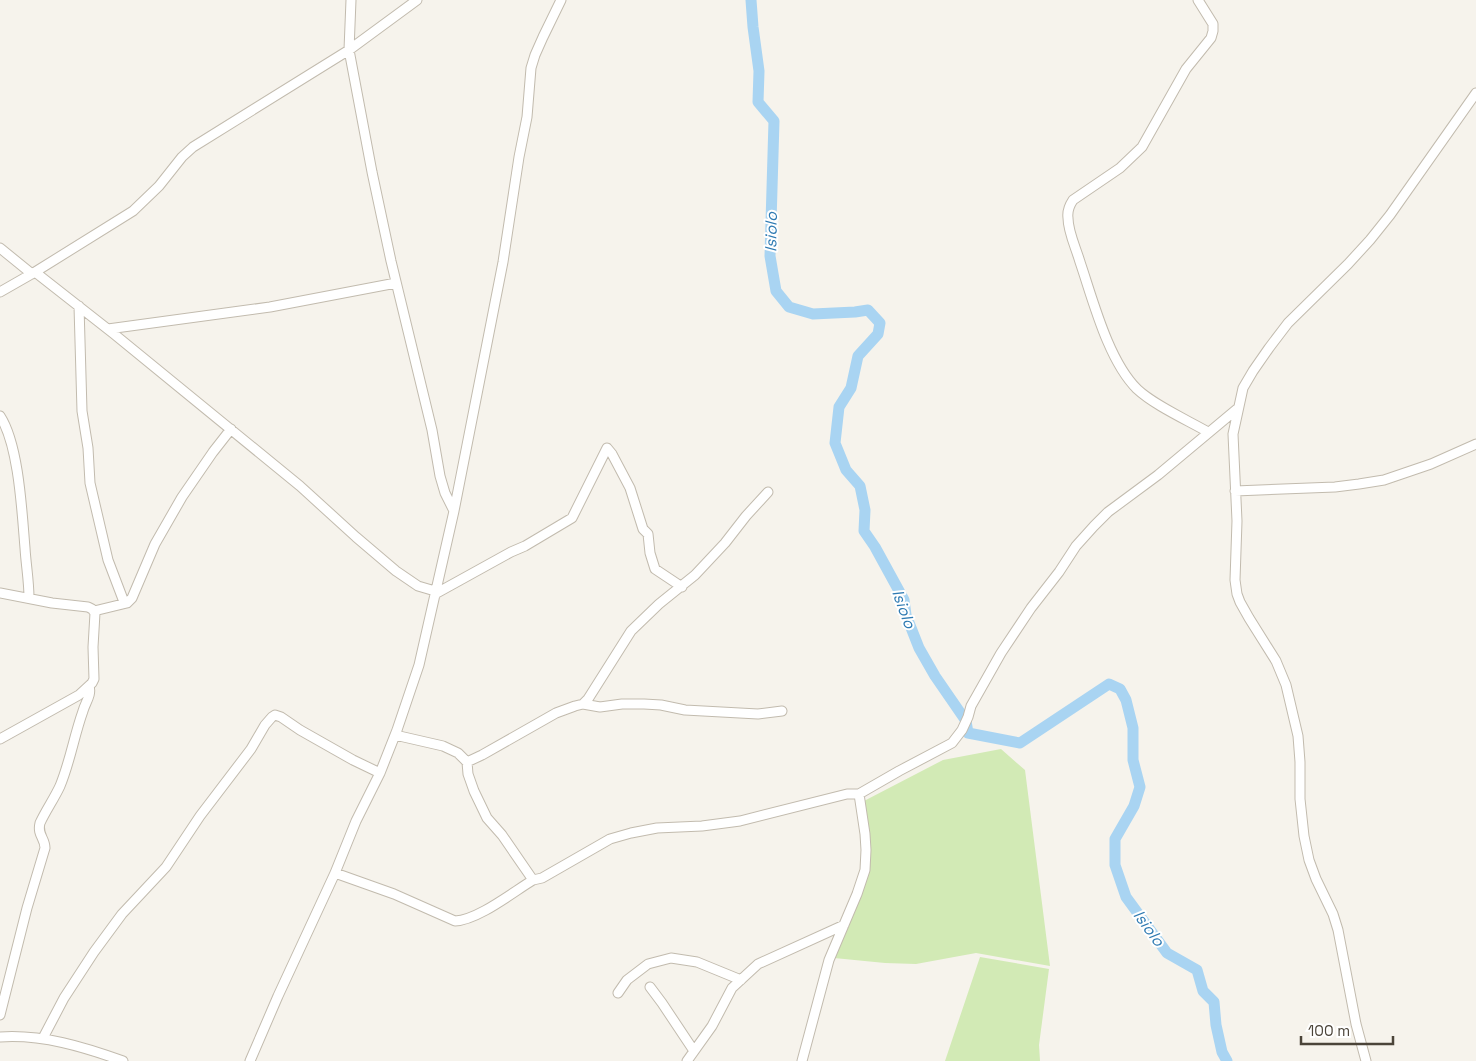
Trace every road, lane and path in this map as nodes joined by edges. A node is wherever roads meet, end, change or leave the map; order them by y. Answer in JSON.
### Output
{"nodes":[{"id":1,"x":351,"y":0,"type":"edge"},
{"id":2,"x":417,"y":0,"type":"edge"},
{"id":3,"x":561,"y":0,"type":"edge"},
{"id":4,"x":1198,"y":0,"type":"edge"},
{"id":5,"x":349,"y":50,"type":"junction"},
{"id":6,"x":1476,"y":92,"type":"edge"},
{"id":7,"x":0,"y":248,"type":"edge"},
{"id":8,"x":34,"y":273,"type":"junction"},
{"id":9,"x":396,"y":283,"type":"junction"},
{"id":10,"x":0,"y":292,"type":"edge"},
{"id":11,"x":79,"y":306,"type":"junction"},
{"id":12,"x":108,"y":328,"type":"junction"},
{"id":13,"x":1238,"y":409,"type":"junction"},
{"id":14,"x":0,"y":416,"type":"edge"},
{"id":15,"x":231,"y":430,"type":"junction"},
{"id":16,"x":1208,"y":432,"type":"junction"},
{"id":17,"x":1476,"y":444,"type":"edge"},
{"id":18,"x":1235,"y":491,"type":"junction"},
{"id":19,"x":768,"y":492,"type":"dead end"},
{"id":20,"x":454,"y":511,"type":"junction"},
{"id":21,"x":682,"y":587,"type":"junction"},
{"id":22,"x":0,"y":593,"type":"edge"},
{"id":23,"x":435,"y":593,"type":"junction"},
{"id":24,"x":29,"y":598,"type":"junction"},
{"id":25,"x":124,"y":602,"type":"junction"},
{"id":26,"x":94,"y":611,"type":"junction"},
{"id":27,"x":89,"y":686,"type":"junction"},
{"id":28,"x":583,"y":704,"type":"junction"},
{"id":29,"x":782,"y":711,"type":"dead end"},
{"id":30,"x":395,"y":735,"type":"junction"},
{"id":31,"x":0,"y":739,"type":"edge"},
{"id":32,"x":467,"y":762,"type":"junction"},
{"id":33,"x":380,"y":773,"type":"junction"},
{"id":34,"x":859,"y":794,"type":"junction"},
{"id":35,"x":335,"y":873,"type":"junction"},
{"id":36,"x":533,"y":880,"type":"junction"},
{"id":37,"x":844,"y":924,"type":"junction"},
{"id":38,"x":741,"y":980,"type":"junction"},
{"id":39,"x":650,"y":987,"type":"dead end"},
{"id":40,"x":618,"y":994,"type":"dead end"},
{"id":41,"x":0,"y":1015,"type":"edge"},
{"id":42,"x":0,"y":1037,"type":"edge"},
{"id":43,"x":43,"y":1038,"type":"junction"},
{"id":44,"x":694,"y":1051,"type":"junction"},
{"id":45,"x":123,"y":1061,"type":"edge"},
{"id":46,"x":250,"y":1061,"type":"edge"},
{"id":47,"x":687,"y":1061,"type":"edge"},
{"id":48,"x":802,"y":1061,"type":"edge"},
{"id":49,"x":1366,"y":1061,"type":"edge"}],
"edges":[{"from":1,"to":5,"type":"street"},
{"from":2,"to":5,"type":"street"},
{"from":3,"to":20,"type":"street"},
{"from":4,"to":16,"type":"street"},
{"from":5,"to":8,"type":"street"},
{"from":5,"to":9,"type":"street"},
{"from":6,"to":13,"type":"street"},
{"from":7,"to":8,"type":"street"},
{"from":8,"to":10,"type":"street"},
{"from":8,"to":11,"type":"street"},
{"from":9,"to":12,"type":"street"},
{"from":9,"to":20,"type":"street"},
{"from":11,"to":12,"type":"street"},
{"from":11,"to":25,"type":"street"},
{"from":12,"to":15,"type":"street"},
{"from":13,"to":16,"type":"street"},
{"from":13,"to":18,"type":"street"},
{"from":14,"to":24,"type":"street"},
{"from":15,"to":23,"type":"street"},
{"from":15,"to":25,"type":"street"},
{"from":16,"to":34,"type":"street"},
{"from":17,"to":18,"type":"street"},
{"from":18,"to":49,"type":"street"},
{"from":19,"to":21,"type":"street"},
{"from":20,"to":23,"type":"street"},
{"from":21,"to":23,"type":"street"},
{"from":21,"to":28,"type":"street"},
{"from":22,"to":24,"type":"street"},
{"from":23,"to":30,"type":"street"},
{"from":24,"to":26,"type":"street"},
{"from":25,"to":26,"type":"street"},
{"from":26,"to":27,"type":"street"},
{"from":27,"to":31,"type":"street"},
{"from":27,"to":41,"type":"street"},
{"from":28,"to":29,"type":"street"},
{"from":28,"to":32,"type":"street"},
{"from":30,"to":32,"type":"street"},
{"from":30,"to":33,"type":"street"},
{"from":32,"to":36,"type":"street"},
{"from":33,"to":35,"type":"street"},
{"from":33,"to":43,"type":"street"},
{"from":34,"to":36,"type":"street"},
{"from":34,"to":37,"type":"street"},
{"from":35,"to":36,"type":"street"},
{"from":35,"to":46,"type":"street"},
{"from":37,"to":38,"type":"street"},
{"from":37,"to":48,"type":"street"},
{"from":38,"to":40,"type":"street"},
{"from":38,"to":44,"type":"street"},
{"from":39,"to":44,"type":"street"},
{"from":42,"to":43,"type":"street"},
{"from":43,"to":45,"type":"street"},
{"from":44,"to":47,"type":"street"}]}
